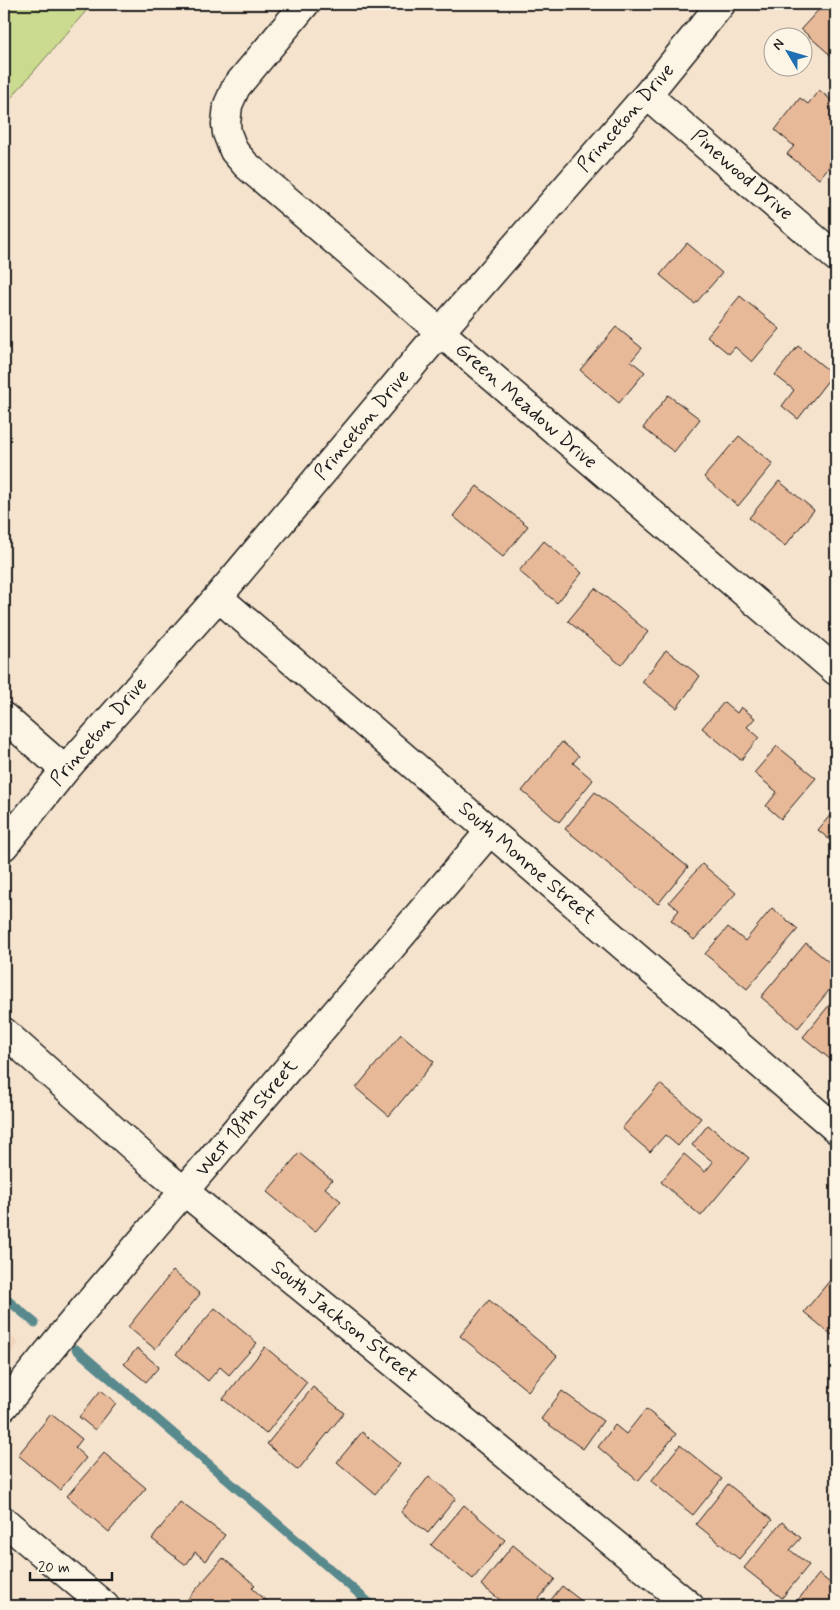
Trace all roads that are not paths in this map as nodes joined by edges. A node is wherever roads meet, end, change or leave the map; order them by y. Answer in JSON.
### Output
{"nodes":[{"id":1,"x":305,"y":4,"type":"edge"},
{"id":2,"x":722,"y":4,"type":"edge"},
{"id":3,"x":647,"y":95,"type":"junction"},
{"id":4,"x":836,"y":257,"type":"edge"},
{"id":5,"x":440,"y":332,"type":"junction"},
{"id":6,"x":218,"y":597,"type":"junction"},
{"id":7,"x":836,"y":672,"type":"edge"},
{"id":8,"x":4,"y":717,"type":"edge"},
{"id":9,"x":65,"y":770,"type":"junction"},
{"id":10,"x":490,"y":832,"type":"junction"},
{"id":11,"x":4,"y":846,"type":"edge"},
{"id":12,"x":4,"y":1032,"type":"edge"},
{"id":13,"x":836,"y":1129,"type":"edge"},
{"id":14,"x":184,"y":1192,"type":"junction"},
{"id":15,"x":4,"y":1406,"type":"edge"},
{"id":16,"x":4,"y":1521,"type":"edge"},
{"id":17,"x":105,"y":1606,"type":"edge"},
{"id":18,"x":690,"y":1606,"type":"edge"}],
"edges":[{"from":1,"to":5,"type":"street","name":"Green Meadow Drive"},
{"from":2,"to":3,"type":"street","name":"Princeton Drive"},
{"from":3,"to":4,"type":"street","name":"Pinewood Drive"},
{"from":3,"to":5,"type":"street","name":"Princeton Drive"},
{"from":5,"to":6,"type":"street","name":"Princeton Drive"},
{"from":5,"to":7,"type":"street","name":"Green Meadow Drive"},
{"from":6,"to":9,"type":"street","name":"Princeton Drive"},
{"from":6,"to":10,"type":"street","name":"South Monroe Street"},
{"from":8,"to":9,"type":"street"},
{"from":9,"to":11,"type":"street","name":"Princeton Drive"},
{"from":10,"to":13,"type":"street","name":"South Monroe Street"},
{"from":10,"to":14,"type":"street","name":"West 18th Street"},
{"from":12,"to":14,"type":"street","name":"South Jackson Street"},
{"from":14,"to":15,"type":"street","name":"West 18th Street"},
{"from":14,"to":18,"type":"street","name":"South Jackson Street"},
{"from":16,"to":17,"type":"street"}]}
